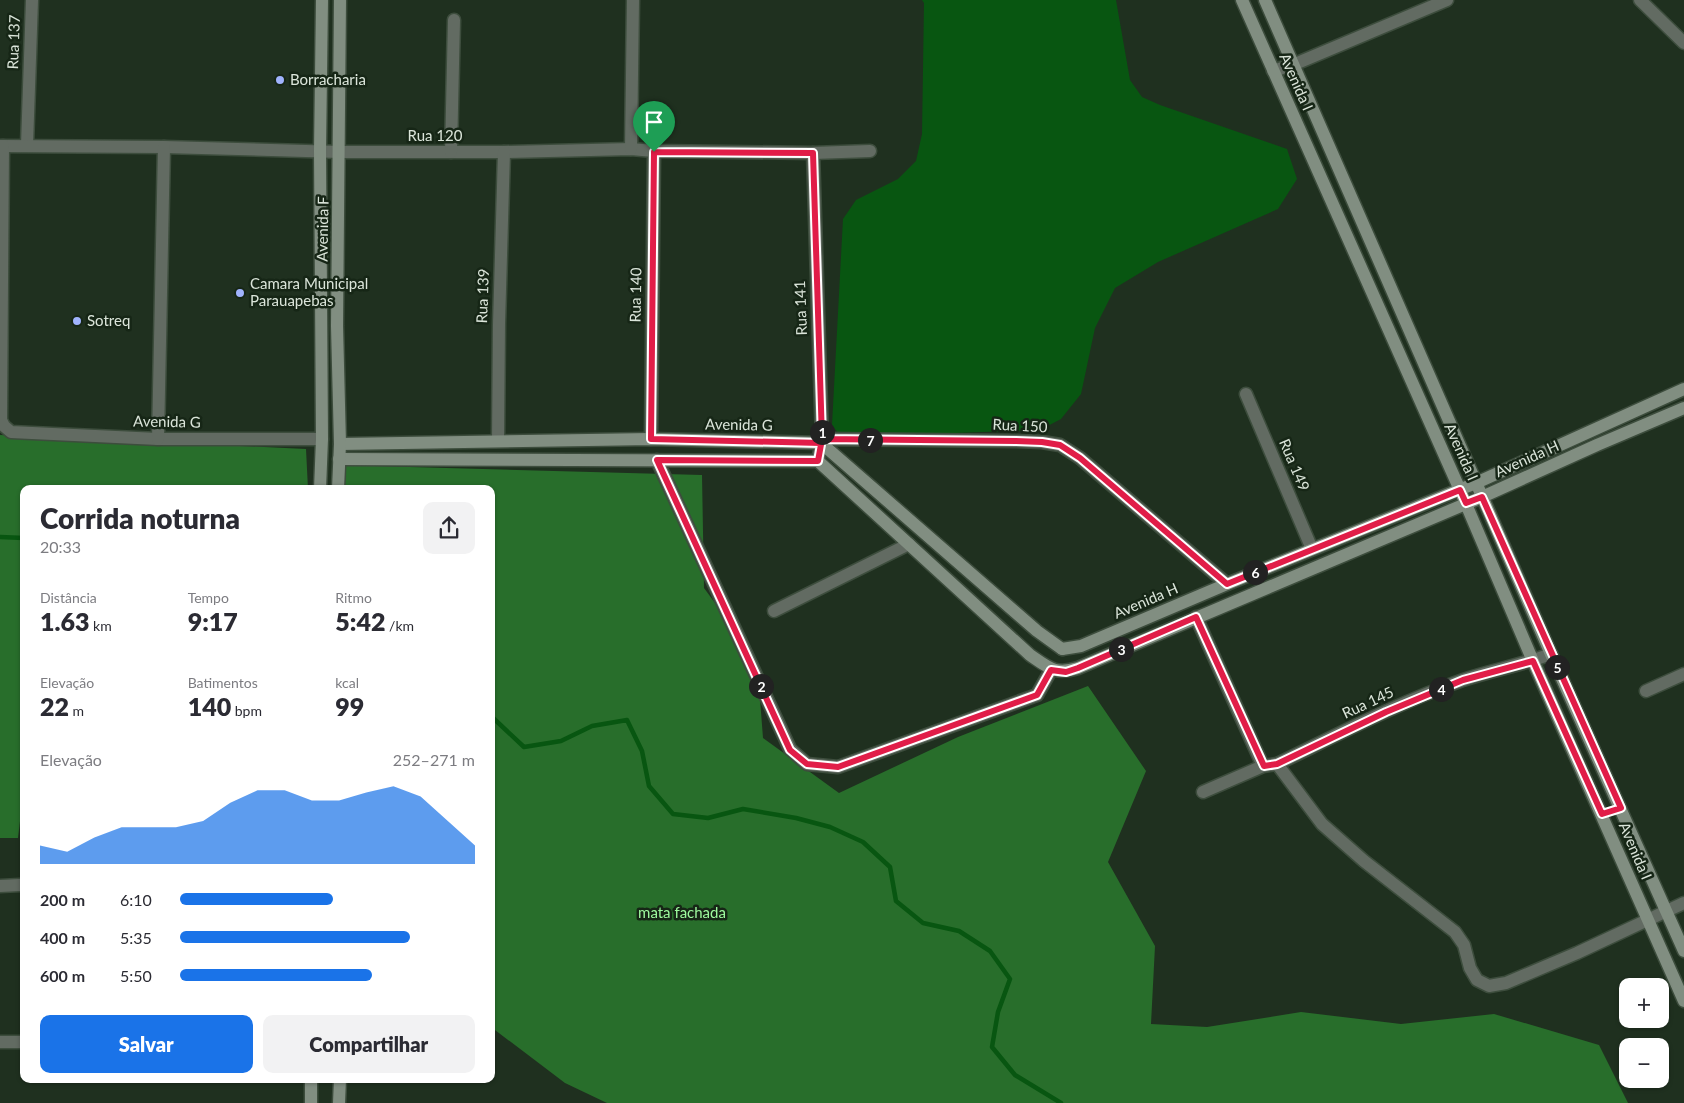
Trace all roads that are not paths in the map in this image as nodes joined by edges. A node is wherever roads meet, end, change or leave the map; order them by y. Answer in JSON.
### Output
{"nodes":[{"id":1,"x":32,"y":0,"type":"edge"},
{"id":2,"x":322,"y":0,"type":"edge"},
{"id":3,"x":340,"y":0,"type":"edge"},
{"id":4,"x":633,"y":0,"type":"edge"},
{"id":5,"x":1242,"y":0,"type":"edge"},
{"id":6,"x":1265,"y":0,"type":"edge"},
{"id":7,"x":1447,"y":0,"type":"edge"},
{"id":8,"x":1640,"y":0,"type":"edge"},
{"id":9,"x":454,"y":20,"type":"dead end"},
{"id":10,"x":1684,"y":43,"type":"edge"},
{"id":11,"x":1295,"y":64,"type":"junction"},
{"id":12,"x":1274,"y":72,"type":"junction"},
{"id":13,"x":2,"y":146,"type":"edge"},
{"id":14,"x":27,"y":146,"type":"junction"},
{"id":15,"x":164,"y":147,"type":"junction"},
{"id":16,"x":631,"y":149,"type":"junction"},
{"id":17,"x":870,"y":150,"type":"dead end"},
{"id":18,"x":320,"y":151,"type":"junction"},
{"id":19,"x":340,"y":152,"type":"junction"},
{"id":20,"x":451,"y":152,"type":"junction"},
{"id":21,"x":504,"y":152,"type":"junction"},
{"id":22,"x":654,"y":152,"type":"junction"},
{"id":23,"x":813,"y":153,"type":"junction"},
{"id":24,"x":1684,"y":389,"type":"edge"},
{"id":25,"x":1246,"y":394,"type":"dead end"},
{"id":26,"x":1684,"y":408,"type":"edge"},
{"id":27,"x":158,"y":438,"type":"junction"},
{"id":28,"x":322,"y":439,"type":"junction"},
{"id":29,"x":651,"y":439,"type":"junction"},
{"id":30,"x":498,"y":440,"type":"junction"},
{"id":31,"x":822,"y":441,"type":"junction"},
{"id":32,"x":340,"y":444,"type":"junction"},
{"id":33,"x":339,"y":458,"type":"junction"},
{"id":34,"x":657,"y":460,"type":"junction"},
{"id":35,"x":818,"y":461,"type":"junction"},
{"id":36,"x":1476,"y":483,"type":"junction"},
{"id":37,"x":320,"y":485,"type":"edge"},
{"id":38,"x":338,"y":485,"type":"edge"},
{"id":39,"x":1460,"y":490,"type":"junction"},
{"id":40,"x":1482,"y":497,"type":"junction"},
{"id":41,"x":1466,"y":503,"type":"junction"},
{"id":42,"x":909,"y":544,"type":"junction"},
{"id":43,"x":1312,"y":549,"type":"junction"},
{"id":44,"x":1227,"y":584,"type":"junction"},
{"id":45,"x":774,"y":611,"type":"dead end"},
{"id":46,"x":1196,"y":617,"type":"junction"},
{"id":47,"x":1062,"y":649,"type":"junction"},
{"id":48,"x":1551,"y":654,"type":"junction"},
{"id":49,"x":1533,"y":661,"type":"junction"},
{"id":50,"x":1051,"y":670,"type":"junction"},
{"id":51,"x":1684,"y":674,"type":"edge"},
{"id":52,"x":1646,"y":692,"type":"dead end"},
{"id":53,"x":1277,"y":764,"type":"junction"},
{"id":54,"x":1264,"y":766,"type":"junction"},
{"id":55,"x":1203,"y":792,"type":"dead end"},
{"id":56,"x":1621,"y":808,"type":"junction"},
{"id":57,"x":1602,"y":814,"type":"junction"},
{"id":58,"x":20,"y":885,"type":"dead end"},
{"id":59,"x":0,"y":886,"type":"edge"},
{"id":60,"x":1684,"y":903,"type":"edge"},
{"id":61,"x":1666,"y":911,"type":"junction"},
{"id":62,"x":1647,"y":920,"type":"junction"},
{"id":63,"x":1684,"y":950,"type":"edge"},
{"id":64,"x":1684,"y":1000,"type":"edge"},
{"id":65,"x":0,"y":1042,"type":"edge"},
{"id":66,"x":20,"y":1042,"type":"edge"},
{"id":67,"x":311,"y":1083,"type":"edge"},
{"id":68,"x":340,"y":1083,"type":"edge"},
{"id":69,"x":311,"y":1103,"type":"edge"},
{"id":70,"x":340,"y":1103,"type":"edge"}],
"edges":[{"from":1,"to":14,"type":"street","name":"Rua 137"},
{"from":2,"to":18,"type":"street","name":"Avenida F"},
{"from":3,"to":19,"type":"street","name":"Avenida F"},
{"from":4,"to":16,"type":"street"},
{"from":5,"to":12,"type":"street","name":"Avenida I"},
{"from":6,"to":11,"type":"street","name":"Avenida I"},
{"from":7,"to":11,"type":"street"},
{"from":8,"to":10,"type":"street"},
{"from":9,"to":20,"type":"street"},
{"from":11,"to":12,"type":"street"},
{"from":11,"to":36,"type":"street","name":"Avenida I"},
{"from":12,"to":39,"type":"street","name":"Avenida I"},
{"from":13,"to":14,"type":"street","name":"Rua 120"},
{"from":13,"to":27,"type":"street","name":"Avenida G"},
{"from":14,"to":15,"type":"street","name":"Rua 120"},
{"from":15,"to":18,"type":"street","name":"Rua 120"},
{"from":15,"to":27,"type":"street"},
{"from":16,"to":21,"type":"street","name":"Rua 120"},
{"from":16,"to":22,"type":"street","name":"Rua 120"},
{"from":17,"to":23,"type":"street","name":"Rua 120"},
{"from":18,"to":19,"type":"street","name":"Rua 120"},
{"from":18,"to":28,"type":"street","name":"Avenida F"},
{"from":19,"to":20,"type":"street","name":"Rua 120"},
{"from":19,"to":32,"type":"street","name":"Avenida F"},
{"from":20,"to":21,"type":"street","name":"Rua 120"},
{"from":21,"to":30,"type":"street","name":"Rua 139"},
{"from":22,"to":23,"type":"street","name":"Rua 120"},
{"from":22,"to":29,"type":"street","name":"Rua 140"},
{"from":23,"to":31,"type":"street","name":"Rua 141"},
{"from":24,"to":36,"type":"street","name":"Avenida H"},
{"from":25,"to":43,"type":"street","name":"Rua 149"},
{"from":26,"to":40,"type":"street","name":"Avenida H"},
{"from":27,"to":28,"type":"street","name":"Avenida G"},
{"from":28,"to":37,"type":"street","name":"Avenida F"},
{"from":29,"to":30,"type":"street","name":"Avenida G"},
{"from":29,"to":31,"type":"street","name":"Avenida G"},
{"from":30,"to":32,"type":"street","name":"Avenida G"},
{"from":31,"to":35,"type":"street","name":"Rua 141"},
{"from":31,"to":44,"type":"street","name":"Rua 150"},
{"from":31,"to":47,"type":"street"},
{"from":32,"to":33,"type":"street","name":"Avenida F"},
{"from":33,"to":34,"type":"street"},
{"from":33,"to":38,"type":"street","name":"Avenida F"},
{"from":34,"to":35,"type":"street"},
{"from":34,"to":50,"type":"street"},
{"from":35,"to":42,"type":"street"},
{"from":36,"to":39,"type":"street","name":"Avenida H"},
{"from":36,"to":40,"type":"street","name":"Avenida I"},
{"from":39,"to":41,"type":"street","name":"Avenida I"},
{"from":39,"to":43,"type":"street","name":"Avenida H"},
{"from":40,"to":41,"type":"street","name":"Avenida H"},
{"from":40,"to":48,"type":"street","name":"Avenida I"},
{"from":41,"to":46,"type":"street","name":"Avenida H"},
{"from":41,"to":49,"type":"street","name":"Avenida I"},
{"from":42,"to":45,"type":"street"},
{"from":42,"to":50,"type":"street"},
{"from":43,"to":44,"type":"street","name":"Avenida H"},
{"from":44,"to":47,"type":"street","name":"Avenida H"},
{"from":46,"to":50,"type":"street","name":"Avenida H"},
{"from":46,"to":54,"type":"street"},
{"from":47,"to":50,"type":"street"},
{"from":48,"to":49,"type":"street","name":"Rua 145"},
{"from":48,"to":56,"type":"street","name":"Avenida I"},
{"from":49,"to":53,"type":"street","name":"Rua 145"},
{"from":49,"to":57,"type":"street","name":"Avenida I"},
{"from":51,"to":52,"type":"street"},
{"from":53,"to":54,"type":"street","name":"Rua 145"},
{"from":53,"to":62,"type":"street"},
{"from":54,"to":55,"type":"street","name":"Rua 145"},
{"from":56,"to":57,"type":"street"},
{"from":56,"to":61,"type":"street","name":"Avenida I"},
{"from":57,"to":62,"type":"street","name":"Avenida I"},
{"from":58,"to":59,"type":"street"},
{"from":60,"to":61,"type":"street"},
{"from":61,"to":62,"type":"street"},
{"from":61,"to":63,"type":"street","name":"Avenida I"},
{"from":62,"to":64,"type":"street","name":"Avenida I"},
{"from":65,"to":66,"type":"street"},
{"from":67,"to":69,"type":"street"},
{"from":68,"to":70,"type":"street"}]}
